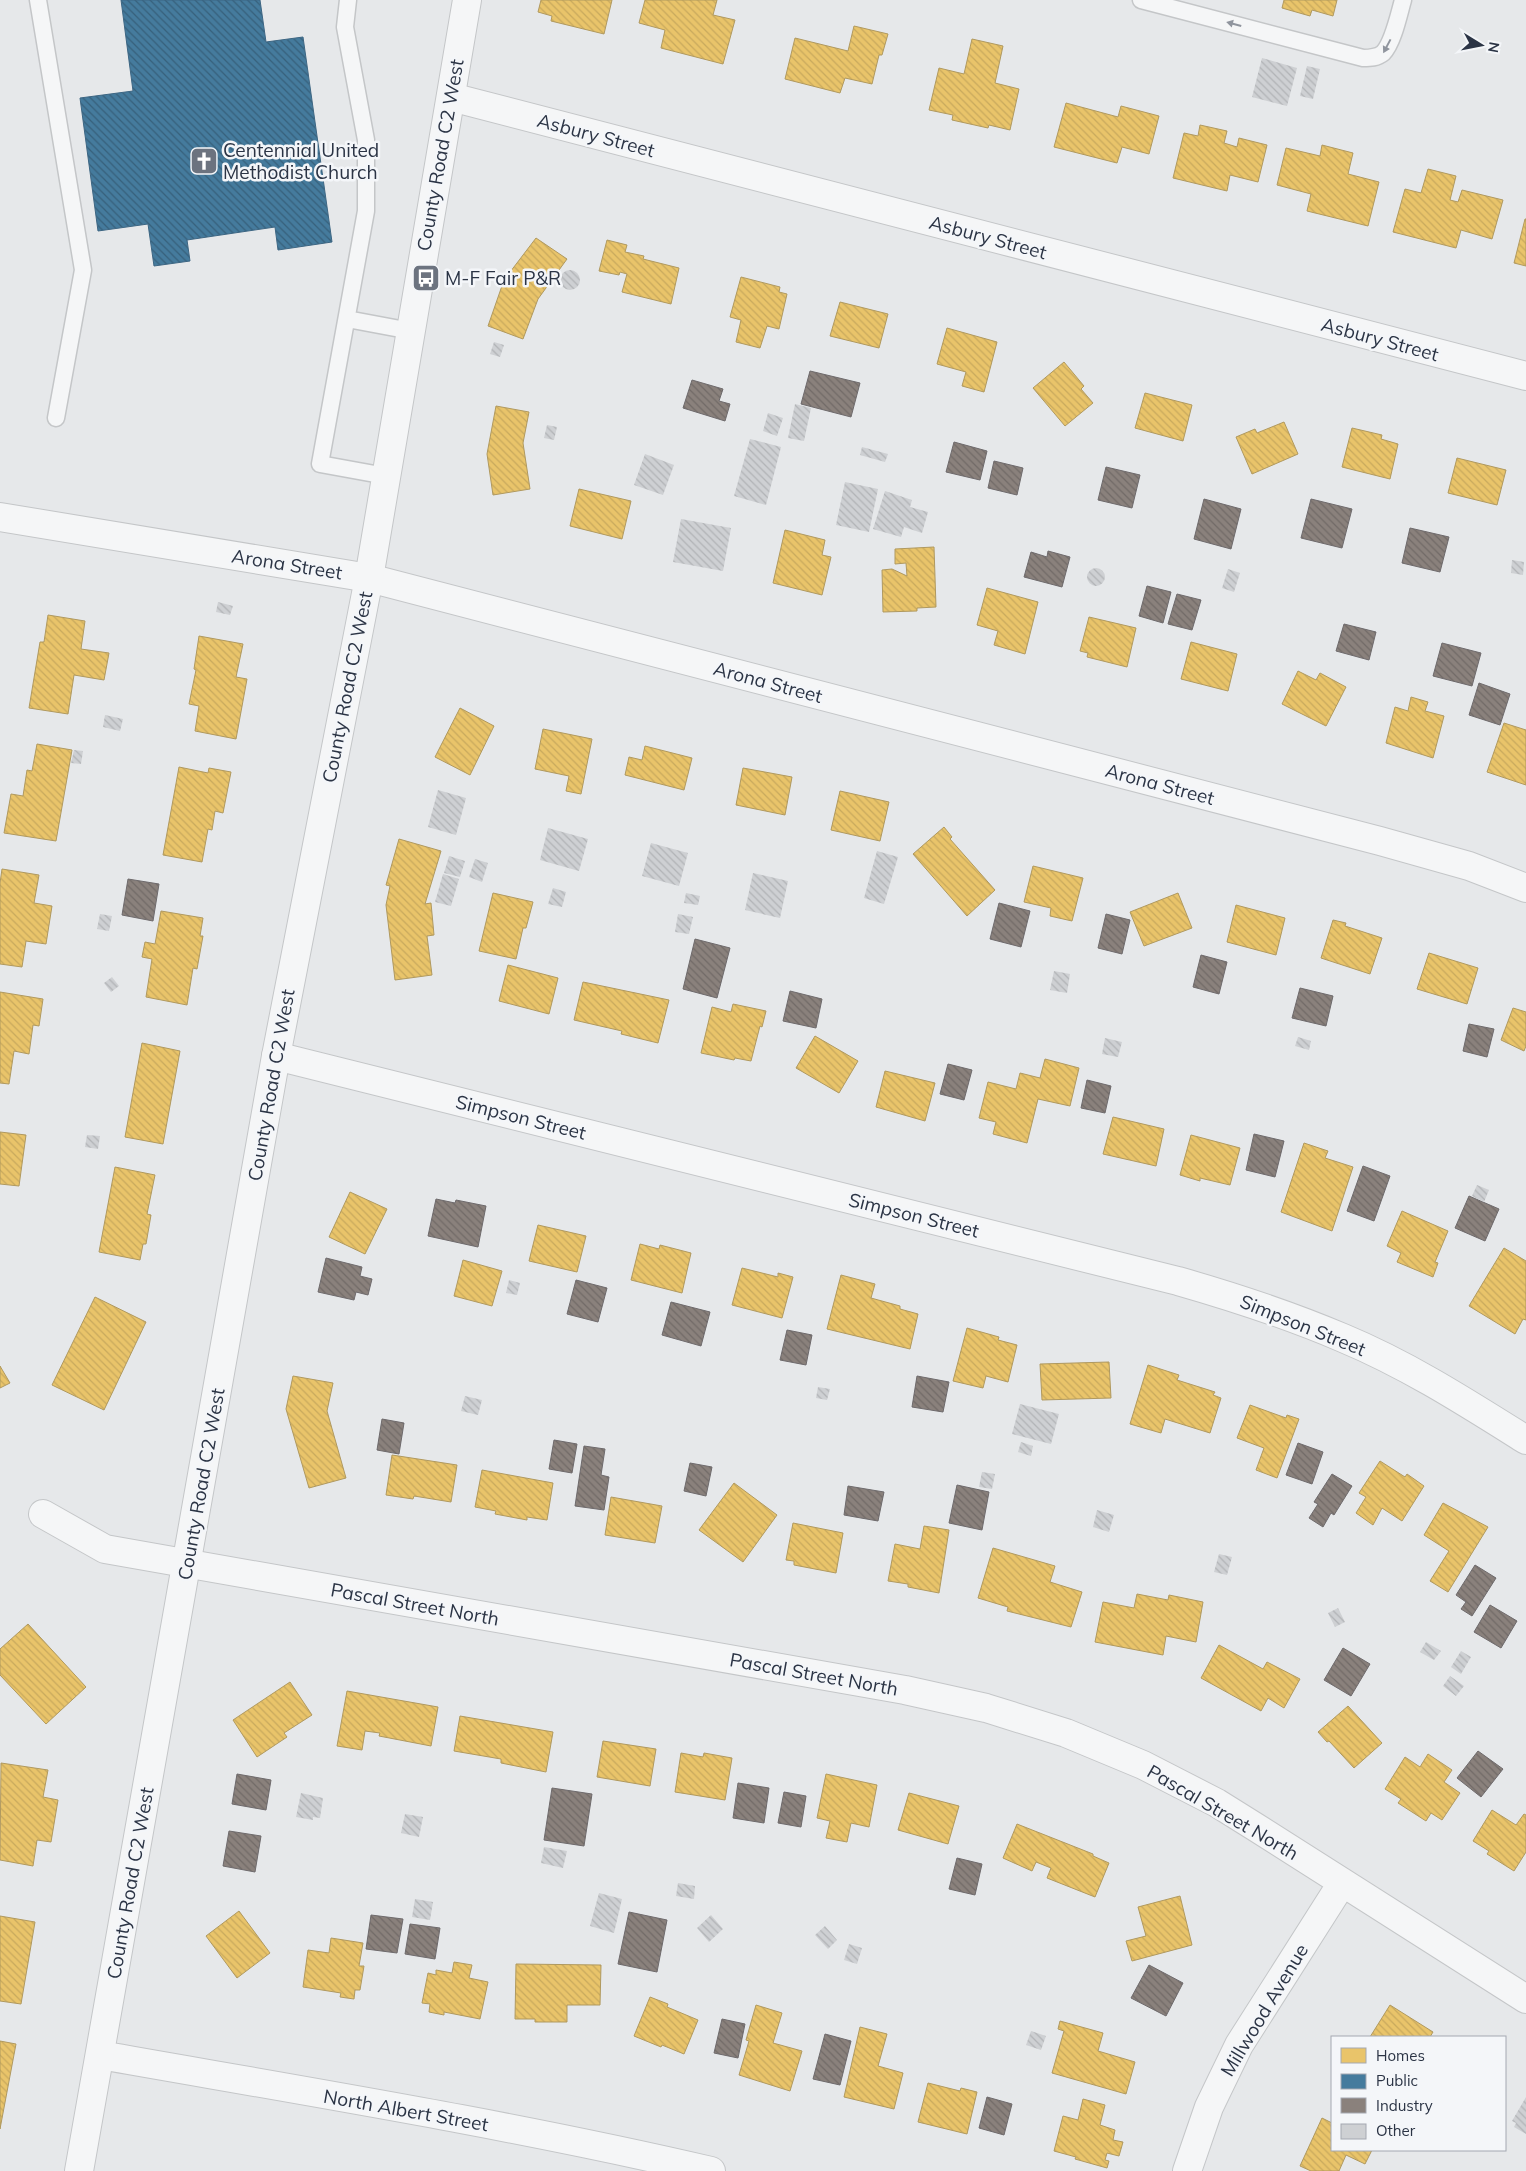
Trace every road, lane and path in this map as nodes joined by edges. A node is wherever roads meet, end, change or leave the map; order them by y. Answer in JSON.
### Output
{"nodes":[{"id":1,"x":38,"y":0,"type":"edge"},
{"id":2,"x":348,"y":0,"type":"edge"},
{"id":3,"x":467,"y":0,"type":"edge"},
{"id":4,"x":1141,"y":0,"type":"edge"},
{"id":5,"x":1403,"y":0,"type":"edge"},
{"id":6,"x":451,"y":97,"type":"junction"},
{"id":7,"x":347,"y":319,"type":"junction"},
{"id":8,"x":410,"y":331,"type":"junction"},
{"id":9,"x":1526,"y":376,"type":"edge"},
{"id":10,"x":56,"y":418,"type":"dead end"},
{"id":11,"x":386,"y":476,"type":"junction"},
{"id":12,"x":0,"y":517,"type":"edge"},
{"id":13,"x":368,"y":578,"type":"junction"},
{"id":14,"x":1526,"y":888,"type":"edge"},
{"id":15,"x":276,"y":1056,"type":"junction"},
{"id":16,"x":1526,"y":1440,"type":"edge"},
{"id":17,"x":43,"y":1514,"type":"dead end"},
{"id":18,"x":186,"y":1564,"type":"junction"},
{"id":19,"x":1342,"y":1883,"type":"junction"},
{"id":20,"x":1526,"y":1999,"type":"edge"},
{"id":21,"x":100,"y":2056,"type":"junction"},
{"id":22,"x":79,"y":2171,"type":"edge"},
{"id":23,"x":711,"y":2171,"type":"edge"},
{"id":24,"x":1187,"y":2171,"type":"edge"}],
"edges":[{"from":1,"to":10,"type":"lane"},
{"from":2,"to":7,"type":"lane"},
{"from":3,"to":6,"type":"street","name":"County Road C2 West"},
{"from":5,"to":4,"type":"lane","one_way":true},
{"from":6,"to":8,"type":"street","name":"County Road C2 West"},
{"from":6,"to":9,"type":"street","name":"Asbury Street"},
{"from":7,"to":8,"type":"lane"},
{"from":7,"to":11,"type":"lane"},
{"from":8,"to":11,"type":"street","name":"County Road C2 West"},
{"from":11,"to":13,"type":"street","name":"County Road C2 West"},
{"from":12,"to":13,"type":"street","name":"Arona Street"},
{"from":13,"to":14,"type":"street","name":"Arona Street"},
{"from":13,"to":15,"type":"street","name":"County Road C2 West"},
{"from":15,"to":16,"type":"street","name":"Simpson Street"},
{"from":15,"to":18,"type":"street","name":"County Road C2 West"},
{"from":17,"to":18,"type":"street","name":"Pascal Street North"},
{"from":18,"to":19,"type":"street","name":"Pascal Street North"},
{"from":18,"to":21,"type":"street","name":"County Road C2 West"},
{"from":19,"to":20,"type":"street","name":"Pascal Street North"},
{"from":19,"to":24,"type":"street","name":"Millwood Avenue"},
{"from":21,"to":22,"type":"street","name":"County Road C2 West"},
{"from":21,"to":23,"type":"street","name":"North Albert Street"}]}
